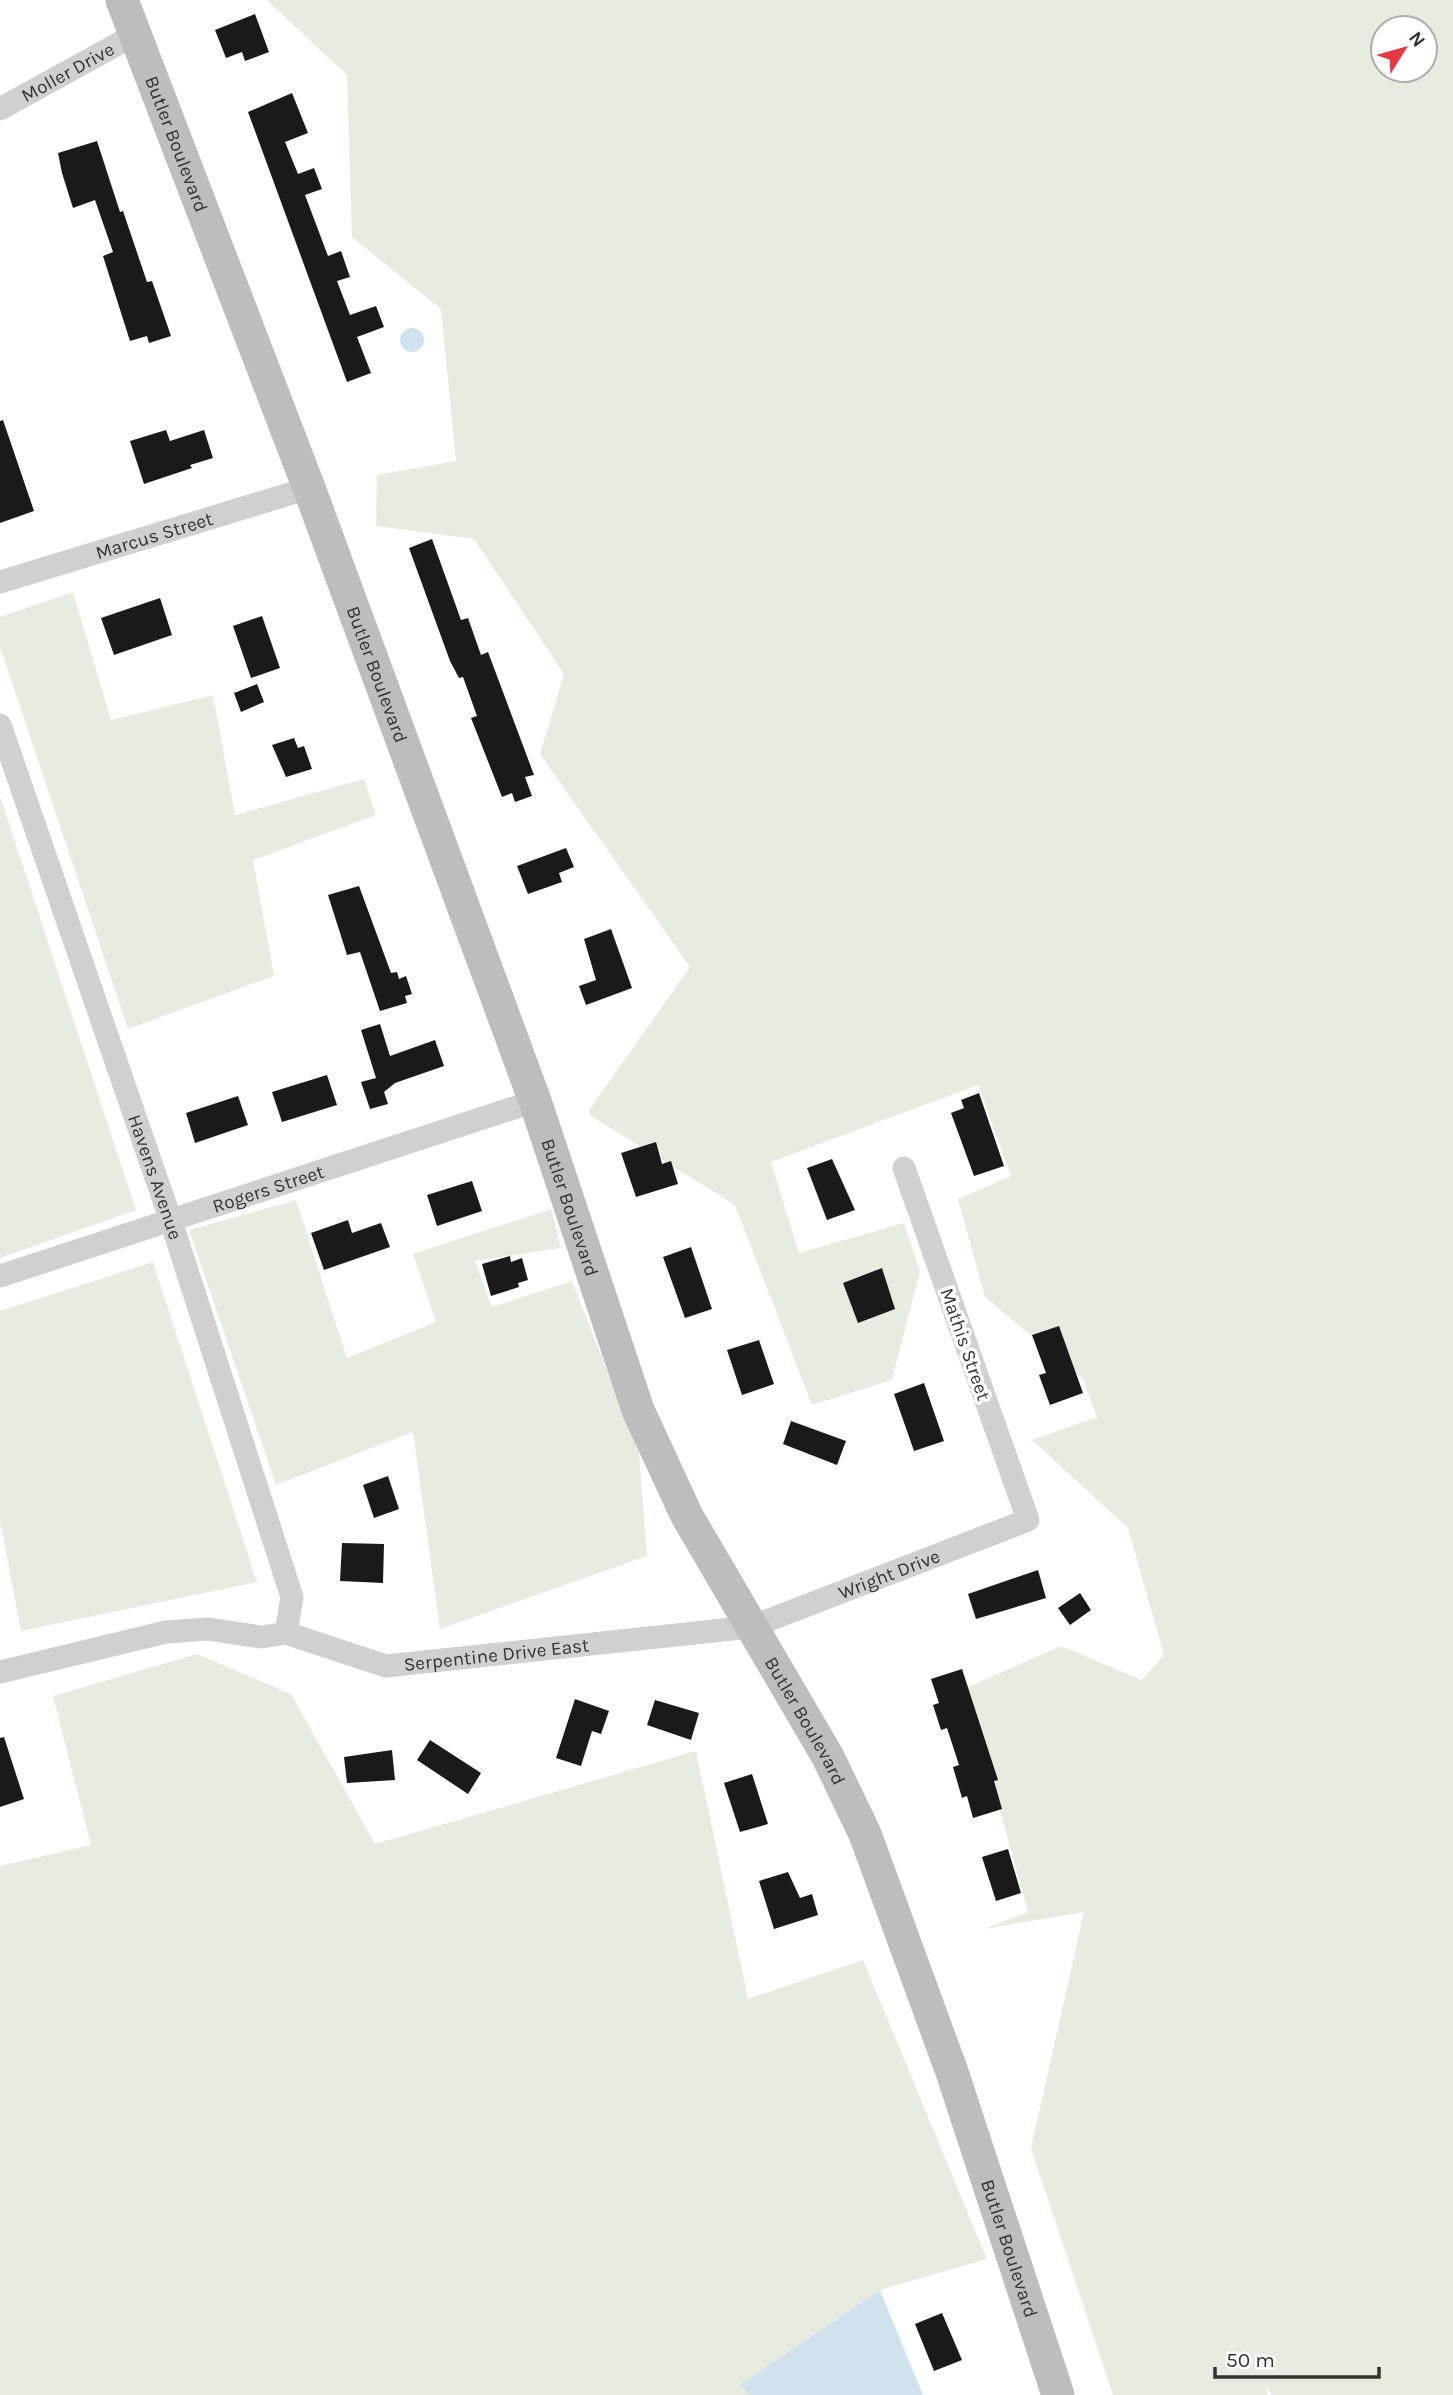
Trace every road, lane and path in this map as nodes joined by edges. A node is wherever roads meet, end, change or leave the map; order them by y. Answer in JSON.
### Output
{"nodes":[{"id":1,"x":122,"y":0,"type":"edge"},
{"id":2,"x":135,"y":34,"type":"junction"},
{"id":3,"x":0,"y":109,"type":"edge"},
{"id":4,"x":309,"y":488,"type":"junction"},
{"id":5,"x":0,"y":582,"type":"edge"},
{"id":6,"x":0,"y":725,"type":"edge"},
{"id":7,"x":535,"y":1101,"type":"junction"},
{"id":8,"x":904,"y":1168,"type":"dead end"},
{"id":9,"x":172,"y":1221,"type":"junction"},
{"id":10,"x":0,"y":1276,"type":"edge"},
{"id":11,"x":1028,"y":1520,"type":"joint"},
{"id":12,"x":751,"y":1627,"type":"junction"},
{"id":13,"x":286,"y":1633,"type":"junction"},
{"id":14,"x":0,"y":1672,"type":"edge"},
{"id":15,"x":1058,"y":2395,"type":"edge"}],
"edges":[{"from":1,"to":2,"type":"street","name":"Butler Boulevard"},
{"from":2,"to":3,"type":"street","name":"Moller Drive"},
{"from":2,"to":4,"type":"street","name":"Butler Boulevard"},
{"from":4,"to":5,"type":"street","name":"Marcus Street"},
{"from":4,"to":7,"type":"street","name":"Butler Boulevard"},
{"from":6,"to":9,"type":"street","name":"Havens Avenue"},
{"from":7,"to":9,"type":"street","name":"Rogers Street"},
{"from":7,"to":12,"type":"street","name":"Butler Boulevard"},
{"from":8,"to":11,"type":"street","name":"Mathis Street"},
{"from":9,"to":10,"type":"street","name":"Rogers Street"},
{"from":9,"to":13,"type":"street","name":"Havens Avenue"},
{"from":11,"to":12,"type":"street","name":"Wright Drive"},
{"from":12,"to":13,"type":"street","name":"Serpentine Drive East"},
{"from":12,"to":15,"type":"street","name":"Butler Boulevard"},
{"from":13,"to":14,"type":"street","name":"Serpentine Drive East"}]}
